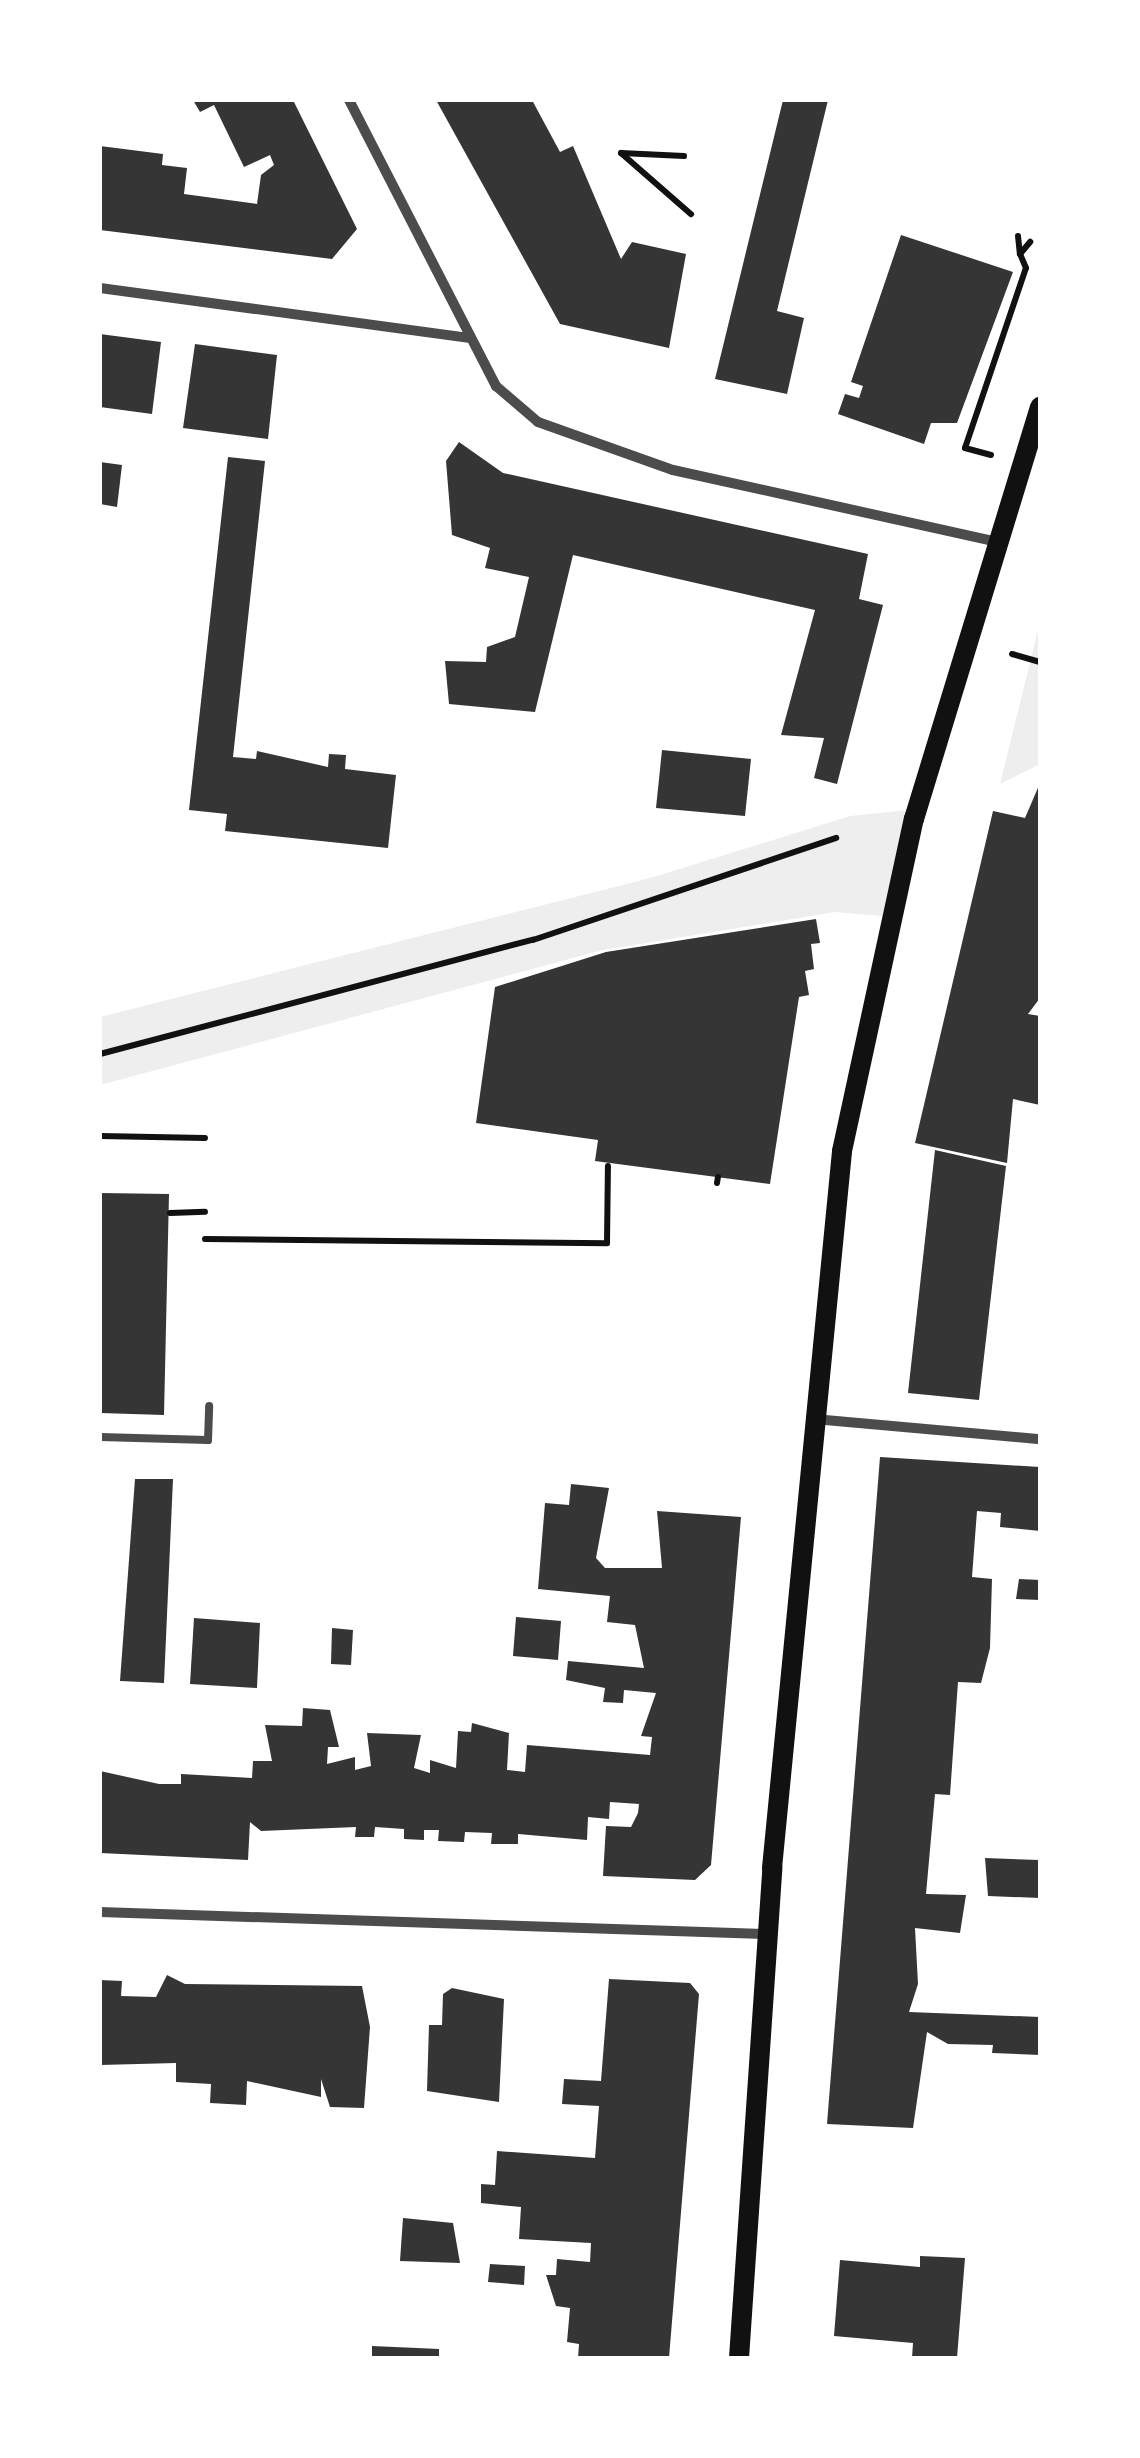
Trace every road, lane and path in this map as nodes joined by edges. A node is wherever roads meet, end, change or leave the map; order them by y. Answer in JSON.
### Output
{"nodes":[{"id":1,"x":349,"y":100,"type":"edge"},
{"id":2,"x":684,"y":156,"type":"dead end"},
{"id":3,"x":692,"y":214,"type":"dead end"},
{"id":4,"x":1018,"y":236,"type":"dead end"},
{"id":5,"x":1030,"y":242,"type":"dead end"},
{"id":6,"x":1020,"y":254,"type":"junction"},
{"id":7,"x":100,"y":288,"type":"edge"},
{"id":8,"x":469,"y":338,"type":"junction"},
{"id":9,"x":1040,"y":407,"type":"edge"},
{"id":10,"x":1021,"y":464,"type":"junction"},
{"id":11,"x":997,"y":542,"type":"junction"},
{"id":12,"x":1012,"y":654,"type":"dead end"},
{"id":13,"x":1040,"y":662,"type":"edge"},
{"id":14,"x":836,"y":838,"type":"dead end"},
{"id":15,"x":100,"y":1054,"type":"edge"},
{"id":16,"x":100,"y":1136,"type":"edge"},
{"id":17,"x":205,"y":1138,"type":"dead end"},
{"id":18,"x":608,"y":1166,"type":"dead end"},
{"id":19,"x":205,"y":1212,"type":"dead end"},
{"id":20,"x":170,"y":1213,"type":"dead end"},
{"id":21,"x":205,"y":1239,"type":"dead end"},
{"id":22,"x":209,"y":1406,"type":"dead end"},
{"id":23,"x":813,"y":1418,"type":"junction"},
{"id":24,"x":100,"y":1436,"type":"edge"},
{"id":25,"x":1040,"y":1439,"type":"edge"},
{"id":26,"x":100,"y":1912,"type":"edge"},
{"id":27,"x":766,"y":1934,"type":"junction"},
{"id":28,"x":739,"y":2358,"type":"edge"}],
"edges":[{"from":1,"to":8,"type":"street"},
{"from":2,"to":3,"type":"path"},
{"from":4,"to":6,"type":"path"},
{"from":5,"to":6,"type":"path"},
{"from":6,"to":10,"type":"path"},
{"from":7,"to":8,"type":"street"},
{"from":8,"to":11,"type":"street"},
{"from":9,"to":10,"type":"main road"},
{"from":10,"to":11,"type":"main road"},
{"from":11,"to":23,"type":"main road"},
{"from":12,"to":13,"type":"path"},
{"from":14,"to":15,"type":"path"},
{"from":16,"to":17,"type":"path"},
{"from":18,"to":21,"type":"path"},
{"from":19,"to":20,"type":"path"},
{"from":22,"to":24,"type":"lane"},
{"from":23,"to":25,"type":"street"},
{"from":23,"to":27,"type":"main road"},
{"from":26,"to":27,"type":"street"},
{"from":27,"to":28,"type":"main road"}]}
